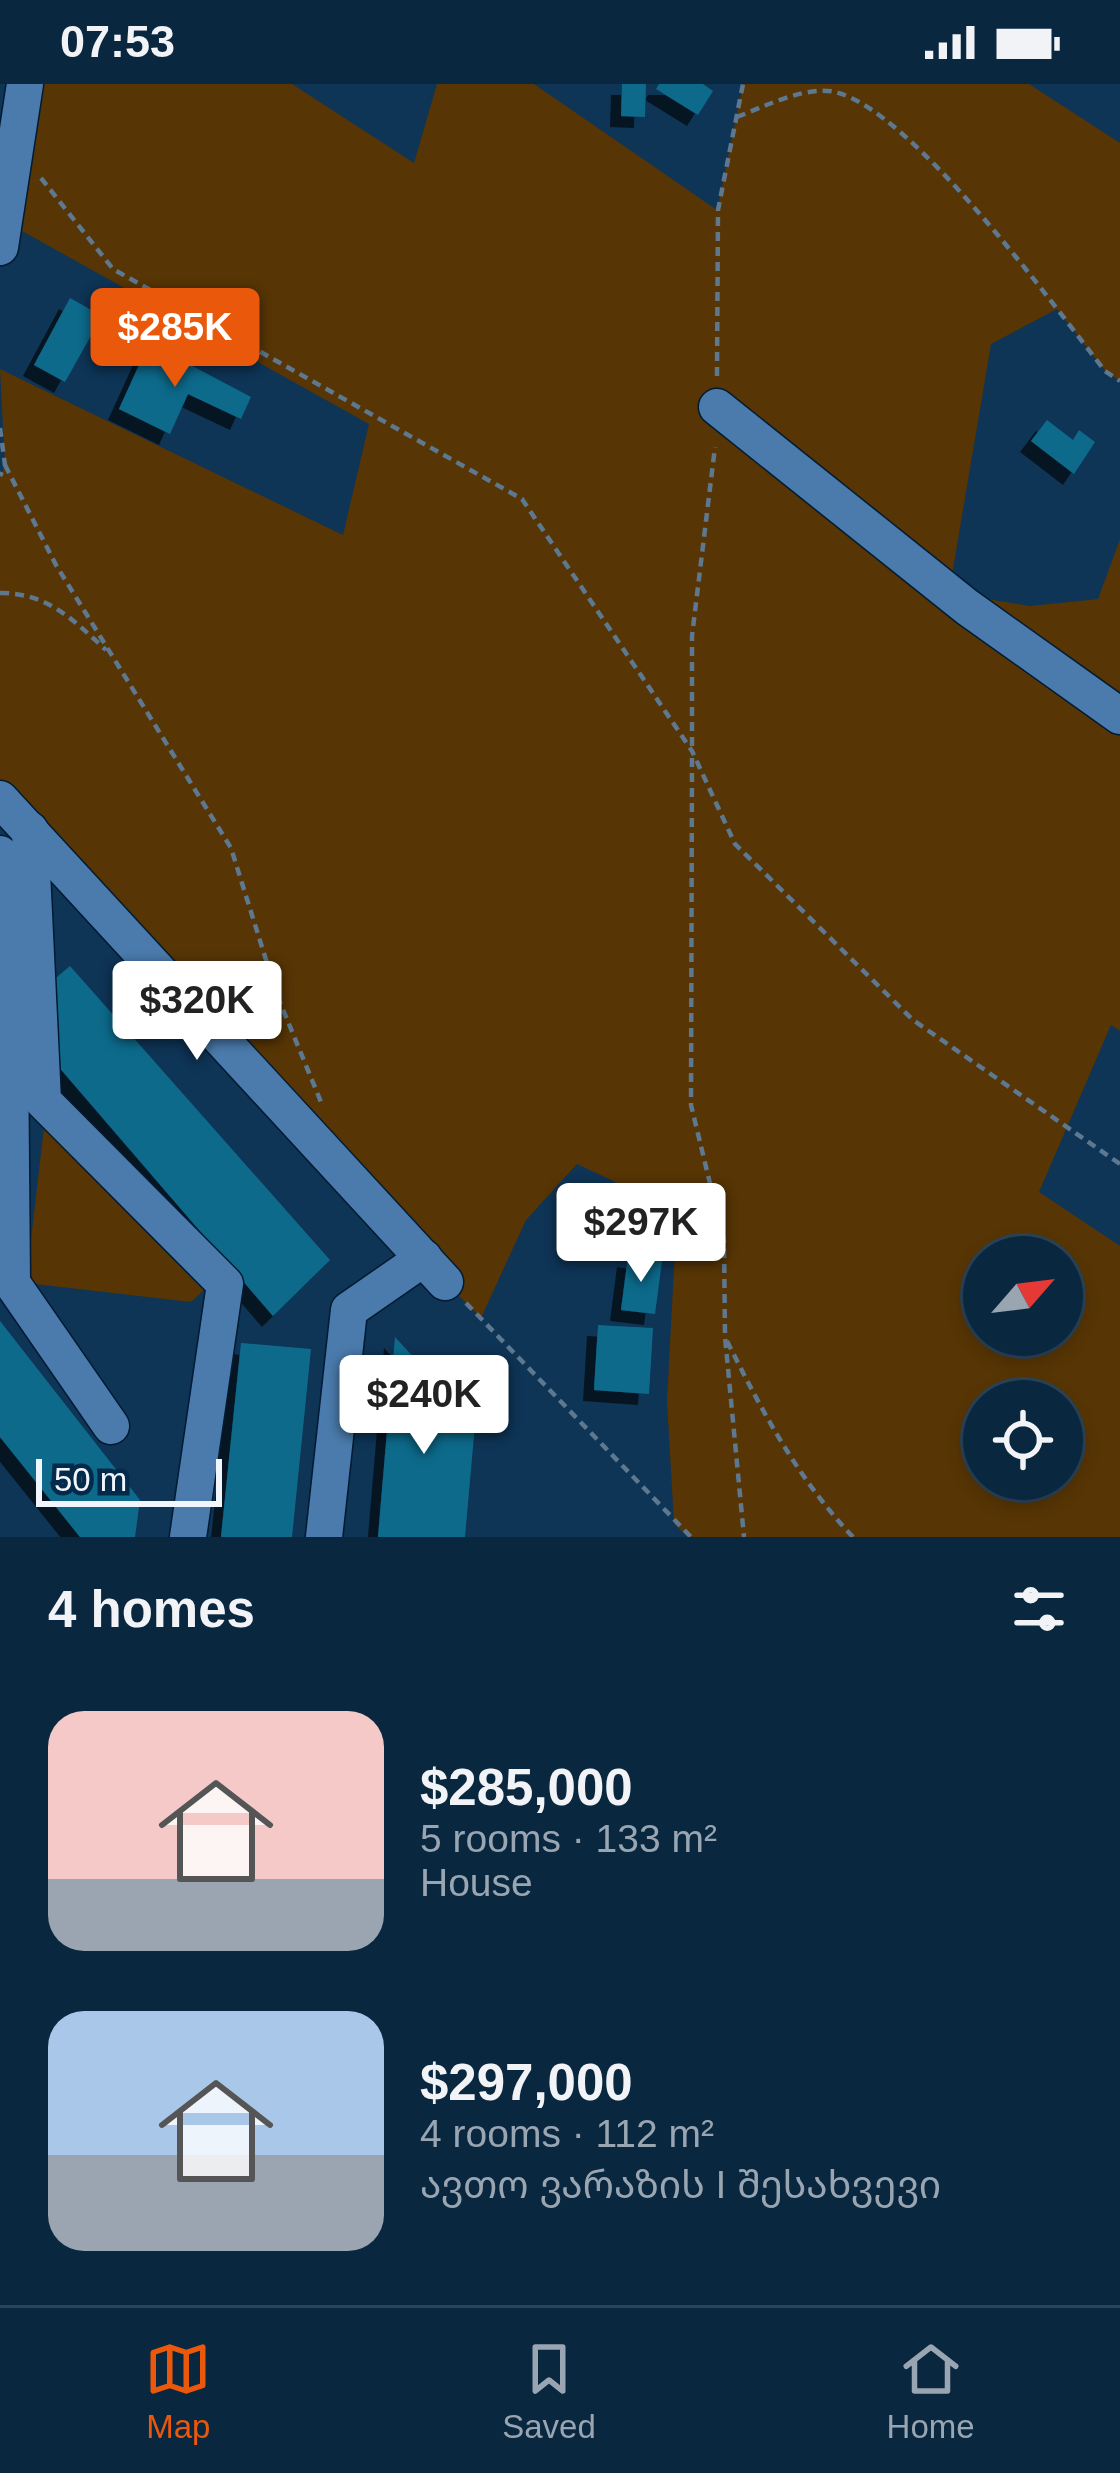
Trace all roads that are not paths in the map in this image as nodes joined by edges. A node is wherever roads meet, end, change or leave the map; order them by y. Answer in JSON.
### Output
{"nodes":[{"id":1,"x":25,"y":84,"type":"edge"},
{"id":2,"x":0,"y":247,"type":"edge"},
{"id":3,"x":717,"y":407,"type":"road end"},
{"id":4,"x":1120,"y":716,"type":"edge"},
{"id":5,"x":0,"y":799,"type":"edge"},
{"id":6,"x":30,"y":830,"type":"junction"},
{"id":7,"x":0,"y":854,"type":"edge"},
{"id":8,"x":111,"y":1426,"type":"dead end"},
{"id":9,"x":188,"y":1537,"type":"edge"},
{"id":10,"x":323,"y":1537,"type":"edge"}],
"edges":[{"from":1,"to":2,"type":"street"},
{"from":3,"to":4,"type":"street"},
{"from":5,"to":6,"type":"street"},
{"from":6,"to":9,"type":"street"},
{"from":6,"to":10,"type":"street"},
{"from":7,"to":8,"type":"street"}]}
